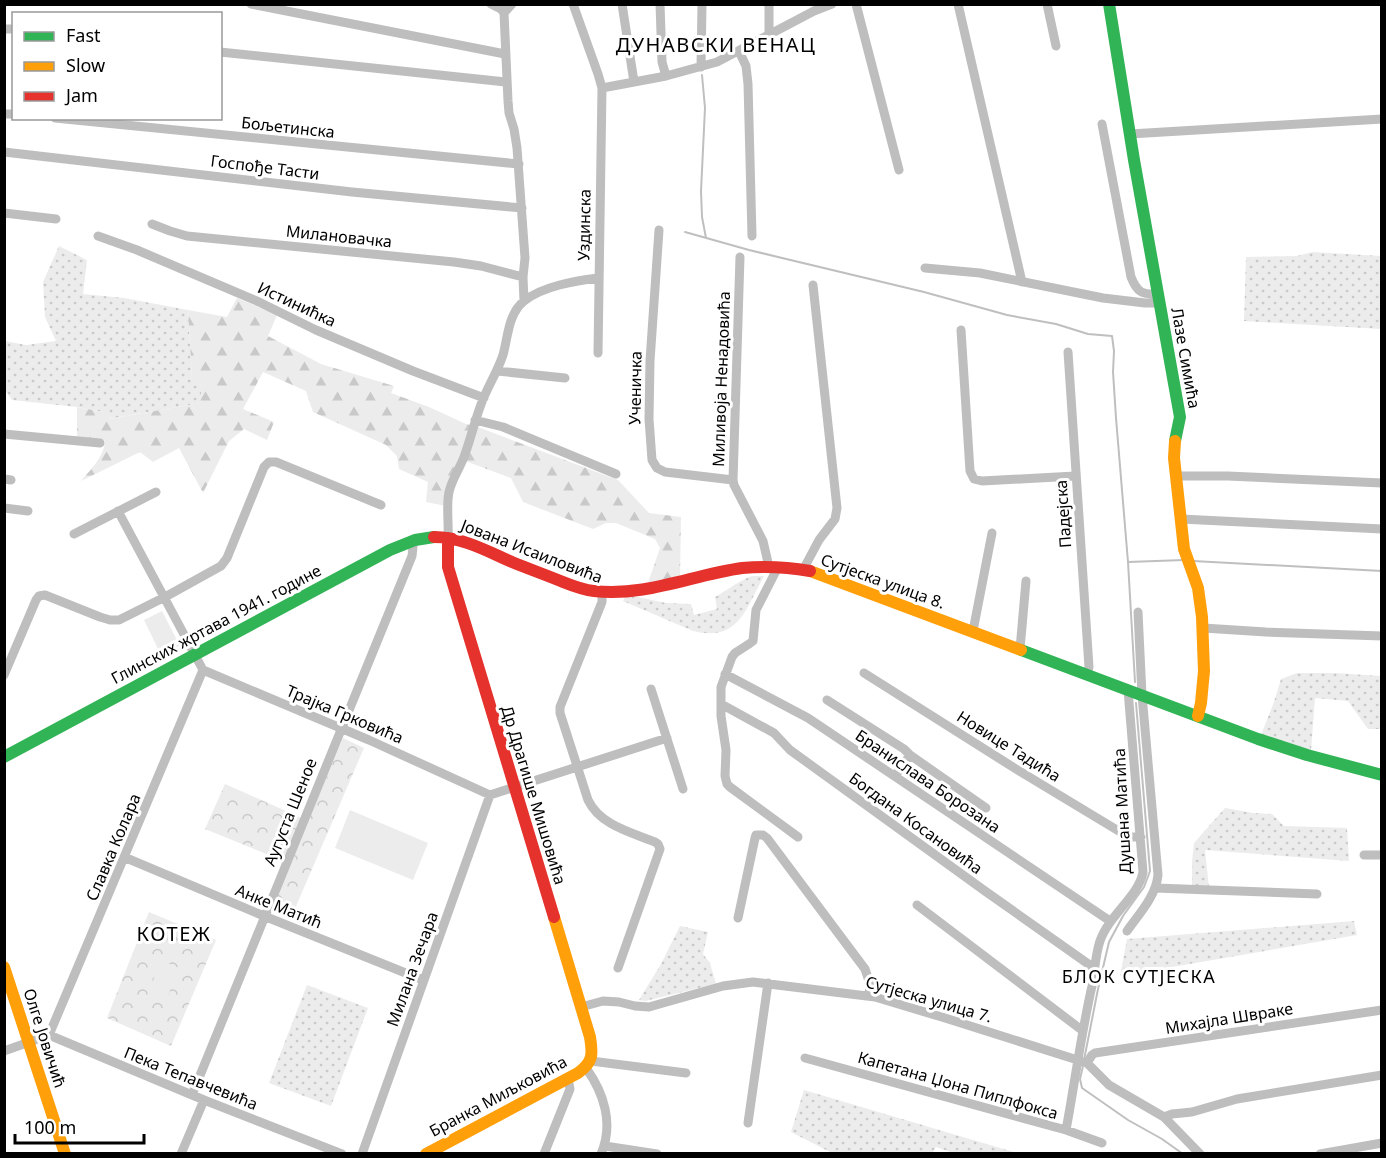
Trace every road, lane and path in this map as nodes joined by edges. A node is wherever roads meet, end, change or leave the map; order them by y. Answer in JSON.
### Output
{"nodes":[{"id":1,"x":251,"y":4,"type":"edge"},
{"id":2,"x":491,"y":4,"type":"edge"},
{"id":3,"x":513,"y":4,"type":"edge"},
{"id":4,"x":573,"y":4,"type":"edge"},
{"id":5,"x":622,"y":4,"type":"edge"},
{"id":6,"x":660,"y":4,"type":"edge"},
{"id":7,"x":702,"y":4,"type":"edge"},
{"id":8,"x":769,"y":4,"type":"edge"},
{"id":9,"x":806,"y":4,"type":"edge"},
{"id":10,"x":832,"y":4,"type":"edge"},
{"id":11,"x":856,"y":4,"type":"edge"},
{"id":12,"x":958,"y":4,"type":"edge"},
{"id":13,"x":1047,"y":4,"type":"edge"},
{"id":14,"x":1109,"y":4,"type":"edge"},
{"id":15,"x":504,"y":13,"type":"junction"},
{"id":16,"x":806,"y":15,"type":"junction"},
{"id":17,"x":769,"y":35,"type":"junction"},
{"id":18,"x":1056,"y":46,"type":"dead end"},
{"id":19,"x":739,"y":51,"type":"junction"},
{"id":20,"x":222,"y":52,"type":"edge"},
{"id":21,"x":505,"y":54,"type":"junction"},
{"id":22,"x":701,"y":67,"type":"junction"},
{"id":23,"x":666,"y":76,"type":"junction"},
{"id":24,"x":506,"y":82,"type":"junction"},
{"id":25,"x":634,"y":82,"type":"junction"},
{"id":26,"x":602,"y":88,"type":"junction"},
{"id":27,"x":1382,"y":119,"type":"edge"},
{"id":28,"x":75,"y":120,"type":"edge"},
{"id":29,"x":1102,"y":124,"type":"dead end"},
{"id":30,"x":1130,"y":134,"type":"junction"},
{"id":31,"x":4,"y":152,"type":"edge"},
{"id":32,"x":519,"y":164,"type":"junction"},
{"id":33,"x":899,"y":170,"type":"dead end"},
{"id":34,"x":522,"y":208,"type":"junction"},
{"id":35,"x":4,"y":213,"type":"edge"},
{"id":36,"x":56,"y":219,"type":"dead end"},
{"id":37,"x":152,"y":224,"type":"dead end"},
{"id":38,"x":659,"y":230,"type":"dead end"},
{"id":39,"x":98,"y":236,"type":"dead end"},
{"id":40,"x":752,"y":236,"type":"dead end"},
{"id":41,"x":740,"y":257,"type":"dead end"},
{"id":42,"x":925,"y":268,"type":"dead end"},
{"id":43,"x":524,"y":277,"type":"junction"},
{"id":44,"x":598,"y":278,"type":"junction"},
{"id":45,"x":1022,"y":282,"type":"junction"},
{"id":46,"x":813,"y":285,"type":"dead end"},
{"id":47,"x":1159,"y":298,"type":"junction"},
{"id":48,"x":524,"y":301,"type":"junction"},
{"id":49,"x":961,"y":330,"type":"dead end"},
{"id":50,"x":1068,"y":352,"type":"dead end"},
{"id":51,"x":598,"y":353,"type":"dead end"},
{"id":52,"x":497,"y":371,"type":"junction"},
{"id":53,"x":565,"y":378,"type":"dead end"},
{"id":54,"x":484,"y":398,"type":"junction"},
{"id":55,"x":475,"y":420,"type":"junction"},
{"id":56,"x":4,"y":434,"type":"edge"},
{"id":57,"x":100,"y":443,"type":"dead end"},
{"id":58,"x":616,"y":474,"type":"dead end"},
{"id":59,"x":1075,"y":476,"type":"junction"},
{"id":60,"x":1176,"y":476,"type":"junction"},
{"id":61,"x":733,"y":480,"type":"junction"},
{"id":62,"x":1382,"y":483,"type":"edge"},
{"id":63,"x":156,"y":492,"type":"dead end"},
{"id":64,"x":381,"y":505,"type":"dead end"},
{"id":65,"x":4,"y":508,"type":"edge"},
{"id":66,"x":28,"y":511,"type":"dead end"},
{"id":67,"x":117,"y":512,"type":"junction"},
{"id":68,"x":1181,"y":519,"type":"junction"},
{"id":69,"x":1382,"y":529,"type":"edge"},
{"id":70,"x":992,"y":533,"type":"dead end"},
{"id":71,"x":74,"y":534,"type":"dead end"},
{"id":72,"x":448,"y":538,"type":"junction"},
{"id":73,"x":412,"y":540,"type":"junction"},
{"id":74,"x":773,"y":567,"type":"junction"},
{"id":75,"x":803,"y":570,"type":"junction"},
{"id":76,"x":1026,"y":581,"type":"dead end"},
{"id":77,"x":603,"y":592,"type":"junction"},
{"id":78,"x":165,"y":597,"type":"junction"},
{"id":79,"x":1138,"y":612,"type":"dead end"},
{"id":80,"x":1203,"y":628,"type":"junction"},
{"id":81,"x":973,"y":632,"type":"junction"},
{"id":82,"x":1382,"y":636,"type":"edge"},
{"id":83,"x":1020,"y":649,"type":"junction"},
{"id":84,"x":195,"y":655,"type":"junction"},
{"id":85,"x":203,"y":670,"type":"junction"},
{"id":86,"x":864,"y":672,"type":"dead end"},
{"id":87,"x":725,"y":674,"type":"junction"},
{"id":88,"x":1087,"y":674,"type":"junction"},
{"id":89,"x":4,"y":675,"type":"edge"},
{"id":90,"x":651,"y":689,"type":"dead end"},
{"id":91,"x":1128,"y":690,"type":"junction"},
{"id":92,"x":1142,"y":695,"type":"junction"},
{"id":93,"x":827,"y":700,"type":"dead end"},
{"id":94,"x":721,"y":704,"type":"junction"},
{"id":95,"x":1198,"y":716,"type":"junction"},
{"id":96,"x":341,"y":728,"type":"junction"},
{"id":97,"x":667,"y":738,"type":"junction"},
{"id":98,"x":910,"y":755,"type":"junction"},
{"id":99,"x":4,"y":757,"type":"edge"},
{"id":100,"x":577,"y":766,"type":"junction"},
{"id":101,"x":1382,"y":775,"type":"edge"},
{"id":102,"x":895,"y":776,"type":"junction"},
{"id":103,"x":515,"y":787,"type":"junction"},
{"id":104,"x":683,"y":789,"type":"dead end"},
{"id":105,"x":490,"y":795,"type":"junction"},
{"id":106,"x":986,"y":808,"type":"dead end"},
{"id":107,"x":798,"y":837,"type":"dead end"},
{"id":108,"x":1141,"y":837,"type":"junction"},
{"id":109,"x":1364,"y":855,"type":"dead end"},
{"id":110,"x":1382,"y":855,"type":"edge"},
{"id":111,"x":124,"y":857,"type":"junction"},
{"id":112,"x":1155,"y":888,"type":"junction"},
{"id":113,"x":1317,"y":894,"type":"dead end"},
{"id":114,"x":916,"y":905,"type":"dead end"},
{"id":115,"x":264,"y":916,"type":"junction"},
{"id":116,"x":738,"y":918,"type":"dead end"},
{"id":117,"x":1110,"y":921,"type":"junction"},
{"id":118,"x":1127,"y":931,"type":"dead end"},
{"id":119,"x":4,"y":967,"type":"edge"},
{"id":120,"x":618,"y":968,"type":"dead end"},
{"id":121,"x":1094,"y":968,"type":"junction"},
{"id":122,"x":423,"y":980,"type":"junction"},
{"id":123,"x":768,"y":983,"type":"junction"},
{"id":124,"x":869,"y":996,"type":"junction"},
{"id":125,"x":581,"y":1007,"type":"junction"},
{"id":126,"x":1382,"y":1010,"type":"edge"},
{"id":127,"x":1083,"y":1031,"type":"junction"},
{"id":128,"x":50,"y":1035,"type":"junction"},
{"id":129,"x":29,"y":1043,"type":"junction"},
{"id":130,"x":4,"y":1051,"type":"edge"},
{"id":131,"x":805,"y":1058,"type":"dead end"},
{"id":132,"x":1083,"y":1062,"type":"junction"},
{"id":133,"x":588,"y":1064,"type":"junction"},
{"id":134,"x":686,"y":1073,"type":"dead end"},
{"id":135,"x":1382,"y":1075,"type":"edge"},
{"id":136,"x":568,"y":1079,"type":"junction"},
{"id":137,"x":192,"y":1095,"type":"junction"},
{"id":138,"x":204,"y":1100,"type":"junction"},
{"id":139,"x":1164,"y":1117,"type":"junction"},
{"id":140,"x":748,"y":1123,"type":"dead end"},
{"id":141,"x":1066,"y":1130,"type":"junction"},
{"id":142,"x":1102,"y":1143,"type":"dead end"},
{"id":143,"x":1382,"y":1143,"type":"edge"},
{"id":144,"x":603,"y":1150,"type":"edge"},
{"id":145,"x":65,"y":1154,"type":"edge"},
{"id":146,"x":180,"y":1154,"type":"edge"},
{"id":147,"x":342,"y":1154,"type":"edge"},
{"id":148,"x":362,"y":1154,"type":"edge"},
{"id":149,"x":426,"y":1154,"type":"edge"},
{"id":150,"x":544,"y":1154,"type":"edge"},
{"id":151,"x":657,"y":1154,"type":"edge"},
{"id":152,"x":1200,"y":1154,"type":"edge"},
{"id":153,"x":1320,"y":1154,"type":"edge"}],
"edges":[{"from":1,"to":21,"type":"street"},
{"from":2,"to":15,"type":"street"},
{"from":3,"to":15,"type":"street"},
{"from":4,"to":26,"type":"street","name":"Уздинска"},
{"from":5,"to":25,"type":"street"},
{"from":6,"to":23,"type":"street"},
{"from":7,"to":22,"type":"street"},
{"from":8,"to":17,"type":"street"},
{"from":9,"to":16,"type":"street"},
{"from":10,"to":16,"type":"street"},
{"from":11,"to":33,"type":"street"},
{"from":12,"to":45,"type":"street"},
{"from":13,"to":18,"type":"street"},
{"from":14,"to":30,"type":"street","name":"Лазе Симића"},
{"from":15,"to":21,"type":"street"},
{"from":16,"to":17,"type":"street"},
{"from":17,"to":19,"type":"street"},
{"from":19,"to":22,"type":"street"},
{"from":19,"to":40,"type":"street"},
{"from":20,"to":24,"type":"street"},
{"from":21,"to":24,"type":"street"},
{"from":22,"to":23,"type":"street"},
{"from":23,"to":25,"type":"street"},
{"from":24,"to":32,"type":"street"},
{"from":25,"to":26,"type":"street"},
{"from":26,"to":44,"type":"street","name":"Уздинска"},
{"from":27,"to":30,"type":"street"},
{"from":28,"to":32,"type":"street","name":"Бољетинска"},
{"from":29,"to":47,"type":"street"},
{"from":30,"to":47,"type":"street","name":"Лазе Симића"},
{"from":31,"to":34,"type":"street","name":"Госпође Тасти"},
{"from":32,"to":34,"type":"street"},
{"from":34,"to":43,"type":"street"},
{"from":35,"to":36,"type":"street"},
{"from":37,"to":43,"type":"street","name":"Милановачка"},
{"from":38,"to":61,"type":"street","name":"Ученичка"},
{"from":39,"to":54,"type":"street","name":"Истинићка"},
{"from":41,"to":61,"type":"street","name":"Миливоја Ненадовића"},
{"from":42,"to":45,"type":"street"},
{"from":43,"to":48,"type":"street"},
{"from":44,"to":48,"type":"street","name":"Уздинска"},
{"from":44,"to":51,"type":"street"},
{"from":45,"to":47,"type":"street"},
{"from":46,"to":75,"type":"street"},
{"from":47,"to":60,"type":"street","name":"Лазе Симића"},
{"from":48,"to":52,"type":"street"},
{"from":49,"to":59,"type":"street"},
{"from":50,"to":59,"type":"street","name":"Падејска"},
{"from":52,"to":53,"type":"street"},
{"from":52,"to":54,"type":"street"},
{"from":54,"to":55,"type":"street"},
{"from":55,"to":58,"type":"street"},
{"from":55,"to":72,"type":"street"},
{"from":56,"to":57,"type":"street"},
{"from":59,"to":88,"type":"street","name":"Падејска"},
{"from":60,"to":62,"type":"street"},
{"from":60,"to":68,"type":"street","name":"Лазе Симића"},
{"from":61,"to":74,"type":"street","name":"Миливоја Ненадовића"},
{"from":63,"to":67,"type":"street"},
{"from":64,"to":78,"type":"street"},
{"from":65,"to":66,"type":"street"},
{"from":67,"to":71,"type":"street"},
{"from":67,"to":78,"type":"street"},
{"from":68,"to":69,"type":"street"},
{"from":68,"to":80,"type":"street","name":"Лазе Симића"},
{"from":70,"to":81,"type":"street"},
{"from":72,"to":73,"type":"street","name":"Глинских жртава 1941. године"},
{"from":72,"to":77,"type":"street","name":"Јована Исаиловића"},
{"from":72,"to":103,"type":"street","name":"Др Драгише Мишовића"},
{"from":73,"to":84,"type":"street","name":"Глинских жртава 1941. године"},
{"from":73,"to":96,"type":"street","name":"Аугуста Шеное"},
{"from":74,"to":75,"type":"street","name":"Сутјеска улица 8."},
{"from":74,"to":77,"type":"street","name":"Сутјеска улица 8."},
{"from":74,"to":87,"type":"street"},
{"from":75,"to":81,"type":"street","name":"Сутјеска улица 8."},
{"from":76,"to":83,"type":"street"},
{"from":77,"to":100,"type":"street","name":"Јована Исаиловића"},
{"from":78,"to":84,"type":"street"},
{"from":78,"to":89,"type":"street"},
{"from":79,"to":92,"type":"street"},
{"from":80,"to":82,"type":"street"},
{"from":80,"to":95,"type":"street","name":"Лазе Симића"},
{"from":81,"to":83,"type":"street","name":"Сутјеска улица 8."},
{"from":83,"to":88,"type":"street","name":"Сутјеска улица 8."},
{"from":84,"to":85,"type":"street"},
{"from":84,"to":99,"type":"street","name":"Глинских жртава 1941. године"},
{"from":85,"to":96,"type":"street","name":"Трајка Грковића"},
{"from":85,"to":111,"type":"street","name":"Славка Колара"},
{"from":86,"to":108,"type":"street","name":"Новице Тадића"},
{"from":87,"to":94,"type":"street"},
{"from":87,"to":102,"type":"street","name":"Бранислава Борозана"},
{"from":88,"to":91,"type":"street","name":"Сутјеска улица 8."},
{"from":90,"to":97,"type":"street"},
{"from":91,"to":92,"type":"street","name":"Сутјеска улица 8."},
{"from":91,"to":108,"type":"street","name":"Душана Матића"},
{"from":92,"to":95,"type":"street","name":"Сутјеска улица 8."},
{"from":92,"to":112,"type":"street"},
{"from":93,"to":98,"type":"street"},
{"from":94,"to":107,"type":"street"},
{"from":94,"to":121,"type":"street","name":"Богдана Косановића"},
{"from":95,"to":101,"type":"street","name":"Сутјеска улица 8."},
{"from":96,"to":105,"type":"street","name":"Трајка Грковића"},
{"from":96,"to":115,"type":"street","name":"Аугуста Шеное"},
{"from":97,"to":100,"type":"street"},
{"from":97,"to":104,"type":"street"},
{"from":98,"to":102,"type":"street"},
{"from":98,"to":106,"type":"street"},
{"from":100,"to":103,"type":"street"},
{"from":100,"to":120,"type":"street","name":"Јована Исаиловића"},
{"from":102,"to":117,"type":"street","name":"Бранислава Борозана"},
{"from":103,"to":105,"type":"street"},
{"from":103,"to":125,"type":"street","name":"Др Драгише Мишовића"},
{"from":105,"to":122,"type":"street","name":"Милана Зечара"},
{"from":108,"to":117,"type":"street","name":"Душана Матића"},
{"from":109,"to":110,"type":"street"},
{"from":111,"to":115,"type":"street","name":"Анке Матић"},
{"from":111,"to":128,"type":"street","name":"Славка Колара"},
{"from":112,"to":113,"type":"street"},
{"from":112,"to":118,"type":"street"},
{"from":114,"to":127,"type":"street"},
{"from":115,"to":122,"type":"street","name":"Анке Матић"},
{"from":115,"to":137,"type":"street","name":"Аугуста Шеное"},
{"from":116,"to":124,"type":"street"},
{"from":117,"to":121,"type":"street","name":"Душана Матића"},
{"from":119,"to":129,"type":"street","name":"Олге Јовичић"},
{"from":121,"to":127,"type":"street","name":"Душана Матића"},
{"from":122,"to":148,"type":"street","name":"Милана Зечара"},
{"from":123,"to":124,"type":"street","name":"Сутјеска улица 7."},
{"from":123,"to":125,"type":"street","name":"Сутјеска улица 7."},
{"from":123,"to":140,"type":"street"},
{"from":124,"to":132,"type":"street","name":"Сутјеска улица 7."},
{"from":125,"to":133,"type":"street","name":"Др Драгише Мишовића"},
{"from":126,"to":132,"type":"street","name":"Михајла Швраке"},
{"from":127,"to":132,"type":"street","name":"Душана Матића"},
{"from":128,"to":129,"type":"street"},
{"from":128,"to":137,"type":"street","name":"Пека Тепавчевића"},
{"from":129,"to":130,"type":"street"},
{"from":129,"to":145,"type":"street","name":"Олге Јовичић"},
{"from":131,"to":141,"type":"street","name":"Капетана Џона Пиплфокса"},
{"from":132,"to":139,"type":"street","name":"Сутјеска улица 7."},
{"from":132,"to":141,"type":"street","name":"Душана Матића"},
{"from":133,"to":134,"type":"street"},
{"from":133,"to":136,"type":"street","name":"Бранка Миљковића"},
{"from":133,"to":144,"type":"street"},
{"from":135,"to":139,"type":"street"},
{"from":136,"to":149,"type":"street","name":"Бранка Миљковића"},
{"from":136,"to":150,"type":"street"},
{"from":137,"to":138,"type":"street","name":"Пека Тепавчевића"},
{"from":138,"to":146,"type":"street"},
{"from":138,"to":147,"type":"street","name":"Пека Тепавчевића"},
{"from":139,"to":152,"type":"street","name":"Сутјеска улица 7."},
{"from":141,"to":142,"type":"street","name":"Капетана Џона Пиплфокса"},
{"from":143,"to":153,"type":"street"},
{"from":144,"to":151,"type":"street"}]}
